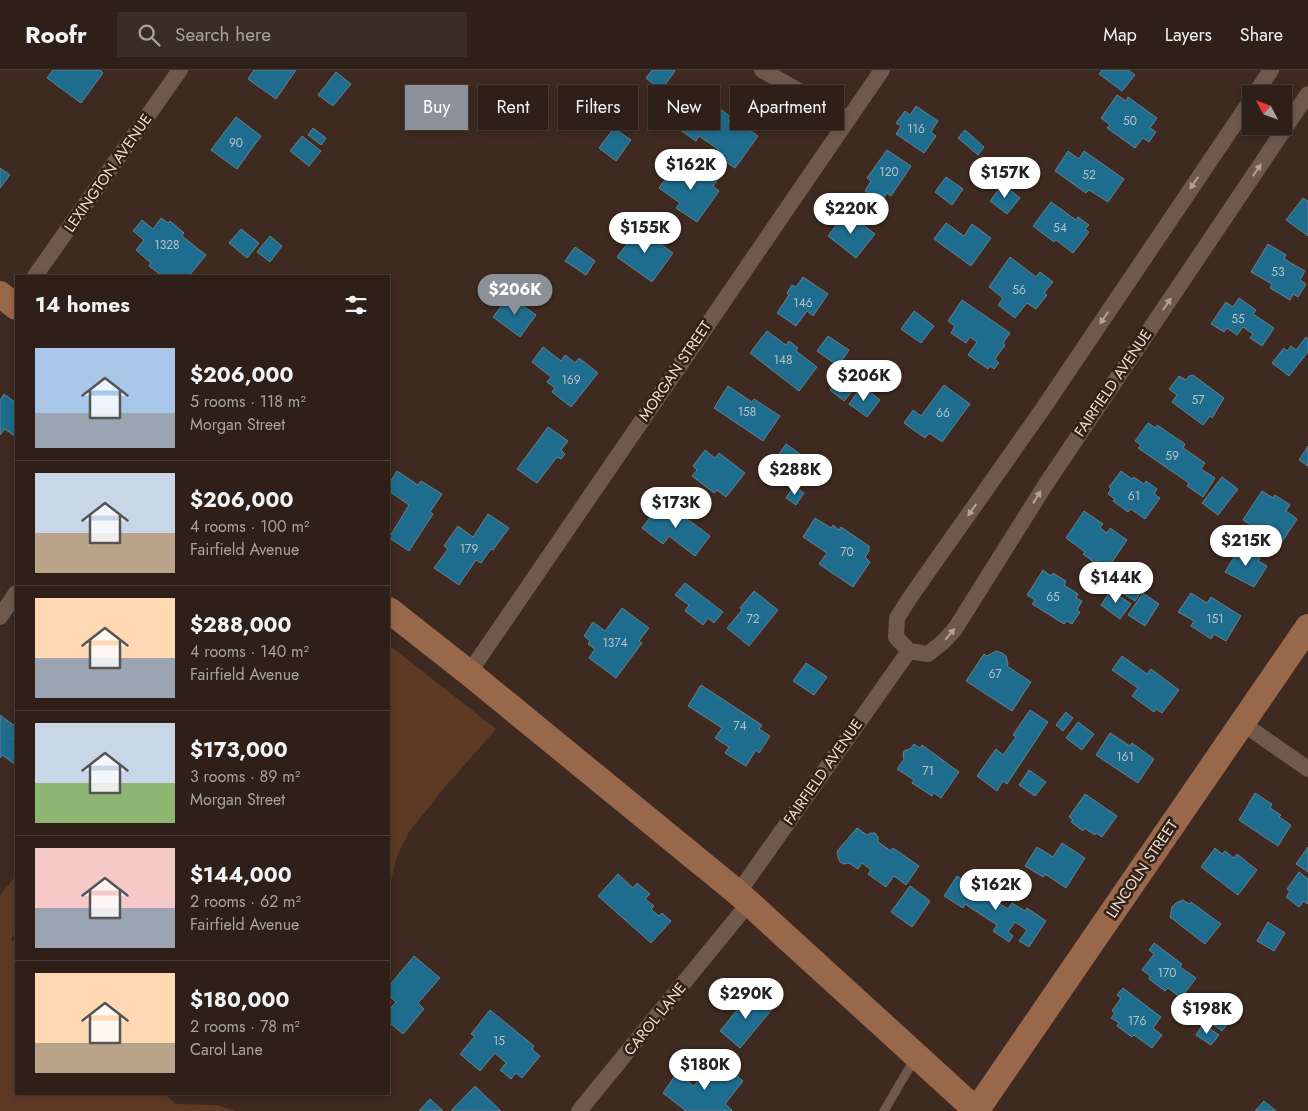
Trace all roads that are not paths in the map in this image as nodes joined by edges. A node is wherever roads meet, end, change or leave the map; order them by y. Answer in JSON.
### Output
{"nodes":[{"id":1,"x":180,"y":70,"type":"edge"},
{"id":2,"x":762,"y":70,"type":"edge"},
{"id":3,"x":882,"y":70,"type":"edge"},
{"id":4,"x":1271,"y":70,"type":"edge"},
{"id":5,"x":1261,"y":85,"type":"edge"},
{"id":6,"x":1308,"y":94,"type":"edge"},
{"id":7,"x":1242,"y":113,"type":"edge"},
{"id":8,"x":847,"y":118,"type":"junction"},
{"id":9,"x":36,"y":275,"type":"edge"},
{"id":10,"x":15,"y":595,"type":"edge"},
{"id":11,"x":390,"y":611,"type":"edge"},
{"id":12,"x":0,"y":617,"type":"edge"},
{"id":13,"x":1308,"y":627,"type":"edge"},
{"id":14,"x":909,"y":651,"type":"junction"},
{"id":15,"x":469,"y":673,"type":"junction"},
{"id":16,"x":1242,"y":723,"type":"junction"},
{"id":17,"x":1308,"y":769,"type":"edge"},
{"id":18,"x":743,"y":898,"type":"junction"},
{"id":19,"x":916,"y":1056,"type":"junction"},
{"id":20,"x":578,"y":1111,"type":"edge"},
{"id":21,"x":884,"y":1111,"type":"edge"},
{"id":22,"x":976,"y":1111,"type":"edge"}],
"edges":[{"from":1,"to":9,"type":"street","name":"LEXINGTON AVENUE"},
{"from":2,"to":8,"type":"street"},
{"from":3,"to":8,"type":"street","name":"MORGAN STREET"},
{"from":4,"to":5,"type":"street"},
{"from":14,"to":6,"type":"street","name":"FAIRFIELD AVENUE","one_way":true},
{"from":7,"to":14,"type":"street","one_way":true},
{"from":8,"to":15,"type":"street","name":"MORGAN STREET"},
{"from":10,"to":12,"type":"street"},
{"from":11,"to":15,"type":"main road"},
{"from":13,"to":16,"type":"main road","name":"LINCOLN STREET"},
{"from":14,"to":18,"type":"street","name":"FAIRFIELD AVENUE"},
{"from":15,"to":18,"type":"main road"},
{"from":16,"to":17,"type":"street"},
{"from":16,"to":22,"type":"main road","name":"LINCOLN STREET"},
{"from":18,"to":19,"type":"main road"},
{"from":18,"to":20,"type":"street","name":"CAROL LANE"},
{"from":19,"to":21,"type":"lane"},
{"from":19,"to":22,"type":"main road"}]}
